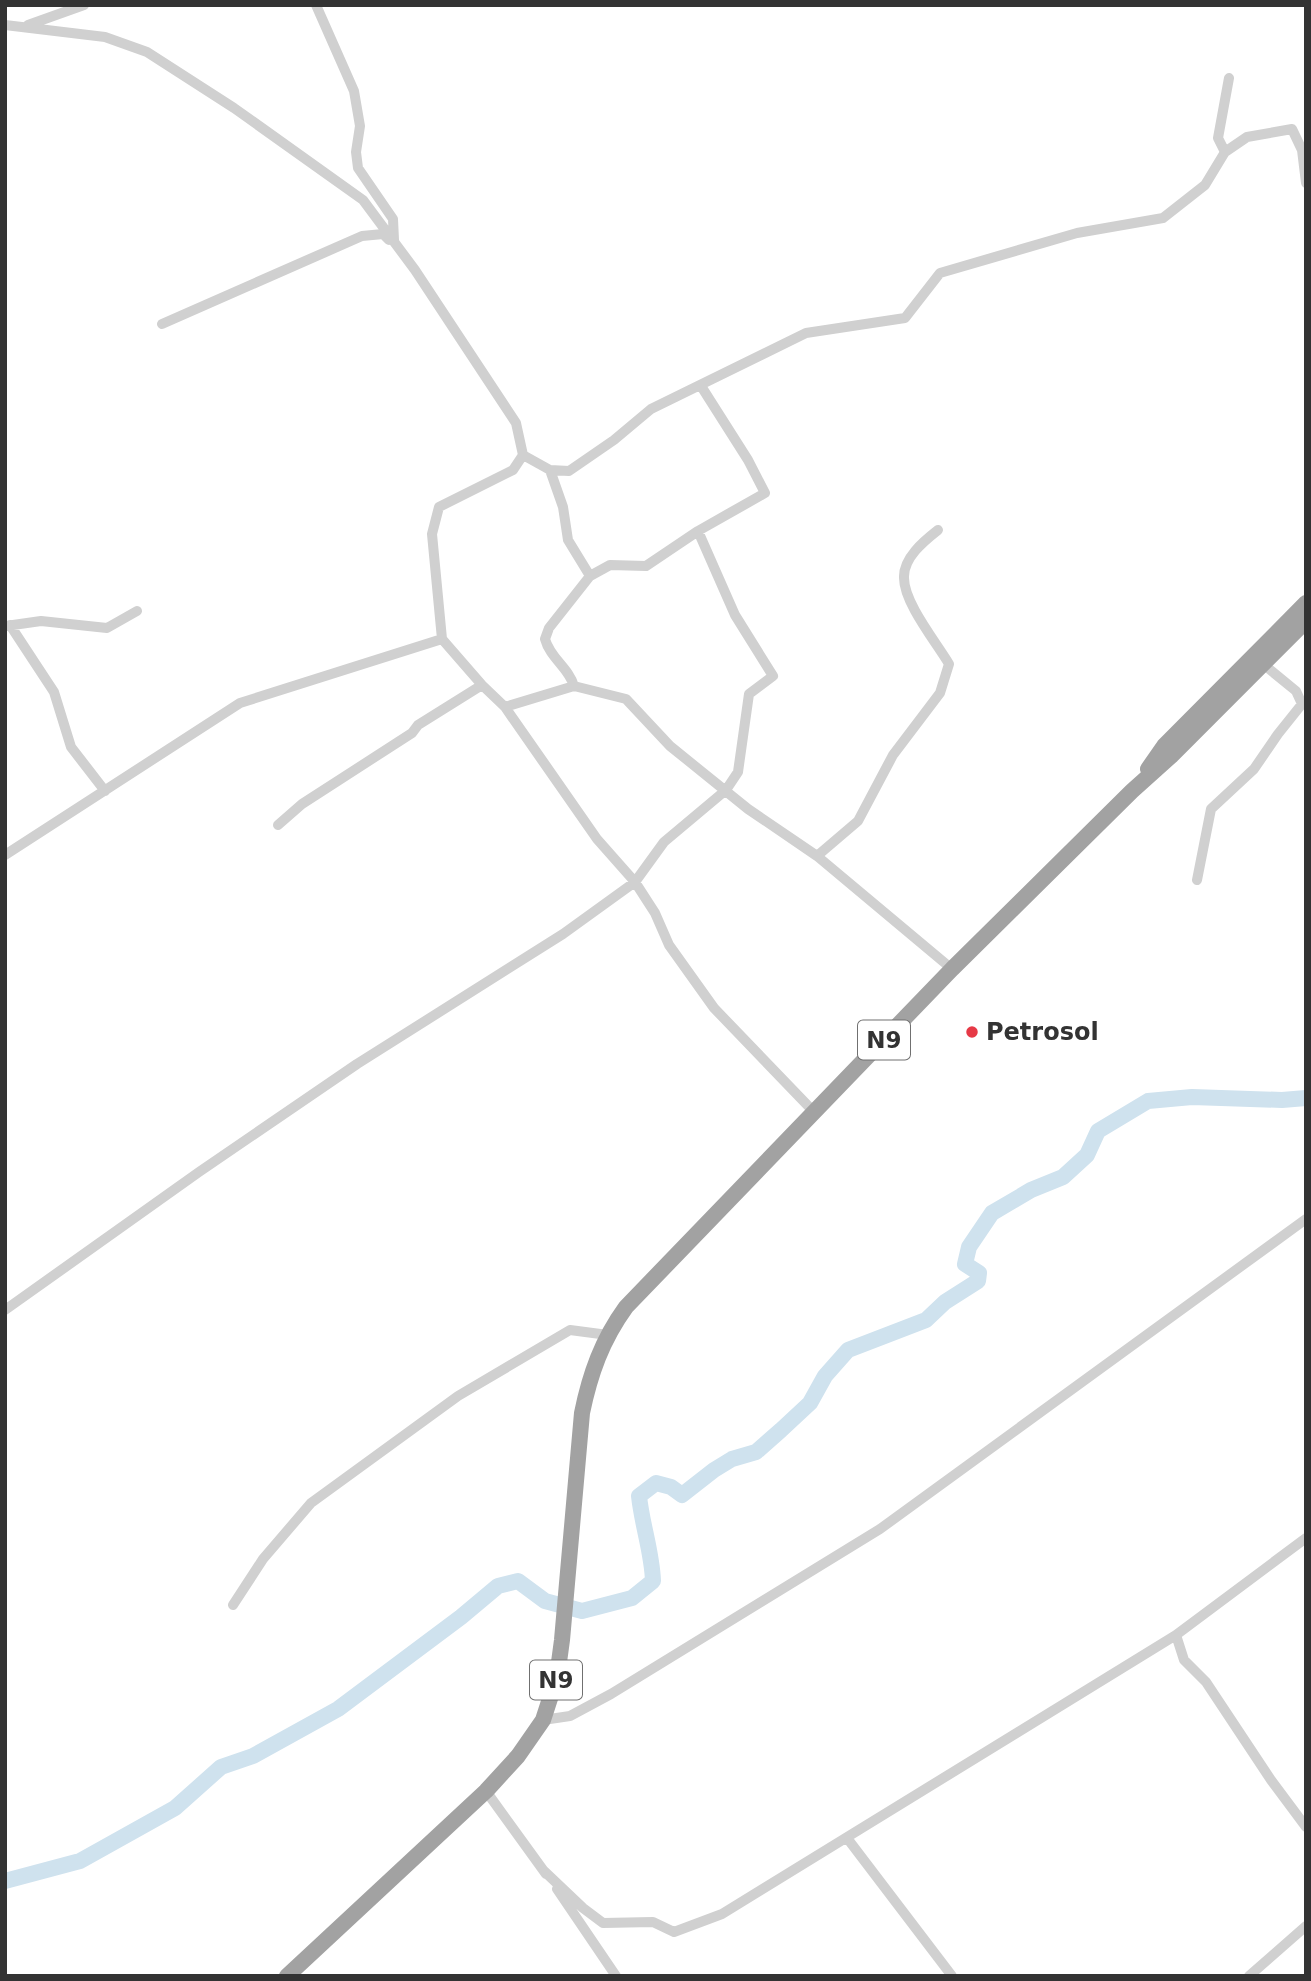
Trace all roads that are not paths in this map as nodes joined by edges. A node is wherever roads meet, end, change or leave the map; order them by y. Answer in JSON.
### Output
{"nodes":[{"id":1,"x":84,"y":5,"type":"edge"},
{"id":2,"x":316,"y":5,"type":"edge"},
{"id":3,"x":5,"y":25,"type":"edge"},
{"id":4,"x":24,"y":27,"type":"junction"},
{"id":5,"x":1228,"y":78,"type":"dead end"},
{"id":6,"x":1226,"y":152,"type":"junction"},
{"id":7,"x":1306,"y":183,"type":"edge"},
{"id":8,"x":396,"y":245,"type":"junction"},
{"id":9,"x":162,"y":324,"type":"dead end"},
{"id":10,"x":701,"y":386,"type":"junction"},
{"id":11,"x":523,"y":455,"type":"junction"},
{"id":12,"x":550,"y":470,"type":"junction"},
{"id":13,"x":938,"y":530,"type":"dead end"},
{"id":14,"x":698,"y":531,"type":"junction"},
{"id":15,"x":590,"y":576,"type":"junction"},
{"id":16,"x":1306,"y":603,"type":"edge"},
{"id":17,"x":137,"y":611,"type":"dead end"},
{"id":18,"x":1306,"y":621,"type":"edge"},
{"id":19,"x":8,"y":626,"type":"edge"},
{"id":20,"x":442,"y":639,"type":"junction"},
{"id":21,"x":1263,"y":664,"type":"junction"},
{"id":22,"x":481,"y":685,"type":"junction"},
{"id":23,"x":574,"y":686,"type":"junction"},
{"id":24,"x":505,"y":706,"type":"junction"},
{"id":25,"x":726,"y":790,"type":"junction"},
{"id":26,"x":104,"y":791,"type":"junction"},
{"id":27,"x":1132,"y":791,"type":"junction"},
{"id":28,"x":278,"y":825,"type":"dead end"},
{"id":29,"x":5,"y":855,"type":"edge"},
{"id":30,"x":817,"y":856,"type":"junction"},
{"id":31,"x":1197,"y":880,"type":"dead end"},
{"id":32,"x":635,"y":883,"type":"junction"},
{"id":33,"x":952,"y":970,"type":"junction"},
{"id":34,"x":814,"y":1112,"type":"junction"},
{"id":35,"x":1306,"y":1219,"type":"edge"},
{"id":36,"x":5,"y":1310,"type":"edge"},
{"id":37,"x":608,"y":1335,"type":"junction"},
{"id":38,"x":1302,"y":1541,"type":"edge"},
{"id":39,"x":1306,"y":1555,"type":"edge"},
{"id":40,"x":233,"y":1605,"type":"dead end"},
{"id":41,"x":1176,"y":1635,"type":"junction"},
{"id":42,"x":543,"y":1720,"type":"junction"},
{"id":43,"x":486,"y":1791,"type":"junction"},
{"id":44,"x":1306,"y":1826,"type":"edge"},
{"id":45,"x":847,"y":1838,"type":"junction"},
{"id":46,"x":544,"y":1871,"type":"junction"},
{"id":47,"x":1306,"y":1926,"type":"edge"},
{"id":48,"x":287,"y":1976,"type":"edge"},
{"id":49,"x":616,"y":1976,"type":"edge"},
{"id":50,"x":952,"y":1976,"type":"edge"},
{"id":51,"x":1249,"y":1976,"type":"edge"}],
"edges":[{"from":1,"to":4,"type":"street"},
{"from":2,"to":8,"type":"street"},
{"from":3,"to":4,"type":"street"},
{"from":4,"to":8,"type":"street"},
{"from":5,"to":6,"type":"street"},
{"from":6,"to":7,"type":"street"},
{"from":6,"to":10,"type":"street"},
{"from":8,"to":9,"type":"street"},
{"from":8,"to":11,"type":"street"},
{"from":10,"to":12,"type":"street"},
{"from":10,"to":14,"type":"street"},
{"from":11,"to":12,"type":"street"},
{"from":11,"to":20,"type":"street"},
{"from":12,"to":15,"type":"street"},
{"from":13,"to":30,"type":"street"},
{"from":14,"to":15,"type":"street"},
{"from":14,"to":25,"type":"street"},
{"from":15,"to":23,"type":"street"},
{"from":16,"to":27,"type":"highway","number":"N9"},
{"from":17,"to":19,"type":"street"},
{"from":18,"to":21,"type":"highway","number":"N9"},
{"from":19,"to":26,"type":"street"},
{"from":20,"to":22,"type":"street"},
{"from":20,"to":26,"type":"street"},
{"from":21,"to":27,"type":"highway","number":"N9"},
{"from":21,"to":31,"type":"street"},
{"from":22,"to":24,"type":"street"},
{"from":22,"to":28,"type":"street"},
{"from":23,"to":24,"type":"street"},
{"from":23,"to":25,"type":"street"},
{"from":24,"to":32,"type":"street"},
{"from":25,"to":30,"type":"street"},
{"from":25,"to":32,"type":"street"},
{"from":26,"to":29,"type":"street"},
{"from":27,"to":33,"type":"highway","number":"N9"},
{"from":30,"to":33,"type":"street"},
{"from":32,"to":34,"type":"street"},
{"from":32,"to":36,"type":"street"},
{"from":33,"to":34,"type":"highway","number":"N9"},
{"from":34,"to":37,"type":"highway","number":"N9"},
{"from":35,"to":42,"type":"street"},
{"from":37,"to":40,"type":"street"},
{"from":37,"to":42,"type":"highway","number":"N9"},
{"from":38,"to":39,"type":"street"},
{"from":38,"to":41,"type":"street"},
{"from":41,"to":44,"type":"street"},
{"from":41,"to":45,"type":"street"},
{"from":42,"to":43,"type":"highway","number":"N9"},
{"from":43,"to":46,"type":"street"},
{"from":43,"to":48,"type":"highway","number":"N9"},
{"from":45,"to":46,"type":"street"},
{"from":45,"to":50,"type":"street"},
{"from":46,"to":49,"type":"street"},
{"from":47,"to":51,"type":"street"}]}
